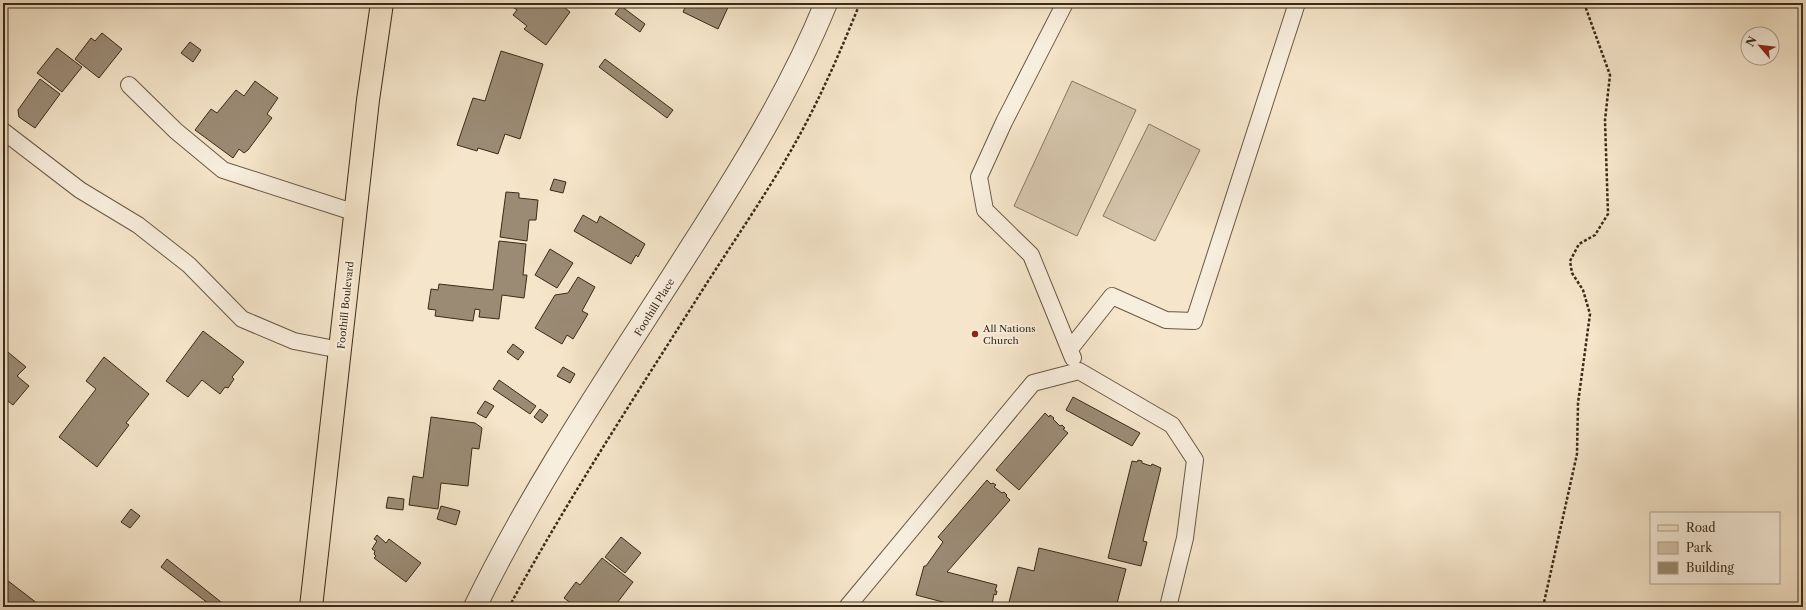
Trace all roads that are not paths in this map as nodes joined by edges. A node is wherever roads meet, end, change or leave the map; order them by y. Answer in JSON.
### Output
{"nodes":[{"id":1,"x":382,"y":3,"type":"edge"},
{"id":2,"x":826,"y":3,"type":"edge"},
{"id":3,"x":1065,"y":3,"type":"edge"},
{"id":4,"x":1297,"y":3,"type":"edge"},
{"id":5,"x":129,"y":85,"type":"dead end"},
{"id":6,"x":3,"y":130,"type":"edge"},
{"id":7,"x":356,"y":213,"type":"junction"},
{"id":8,"x":1070,"y":349,"type":"junction"},
{"id":9,"x":340,"y":350,"type":"junction"},
{"id":10,"x":1079,"y":370,"type":"junction"},
{"id":11,"x":311,"y":607,"type":"edge"},
{"id":12,"x":475,"y":607,"type":"edge"},
{"id":13,"x":847,"y":607,"type":"edge"},
{"id":14,"x":1168,"y":607,"type":"edge"}],
"edges":[{"from":1,"to":7,"type":"main road","name":"Foothill Boulevard"},
{"from":2,"to":12,"type":"street","name":"Foothill Place"},
{"from":3,"to":8,"type":"lane"},
{"from":4,"to":8,"type":"lane"},
{"from":5,"to":7,"type":"lane"},
{"from":6,"to":9,"type":"lane"},
{"from":7,"to":9,"type":"main road","name":"Foothill Boulevard"},
{"from":8,"to":10,"type":"lane"},
{"from":9,"to":11,"type":"main road","name":"Foothill Boulevard"},
{"from":10,"to":13,"type":"lane"},
{"from":10,"to":14,"type":"lane"}]}
